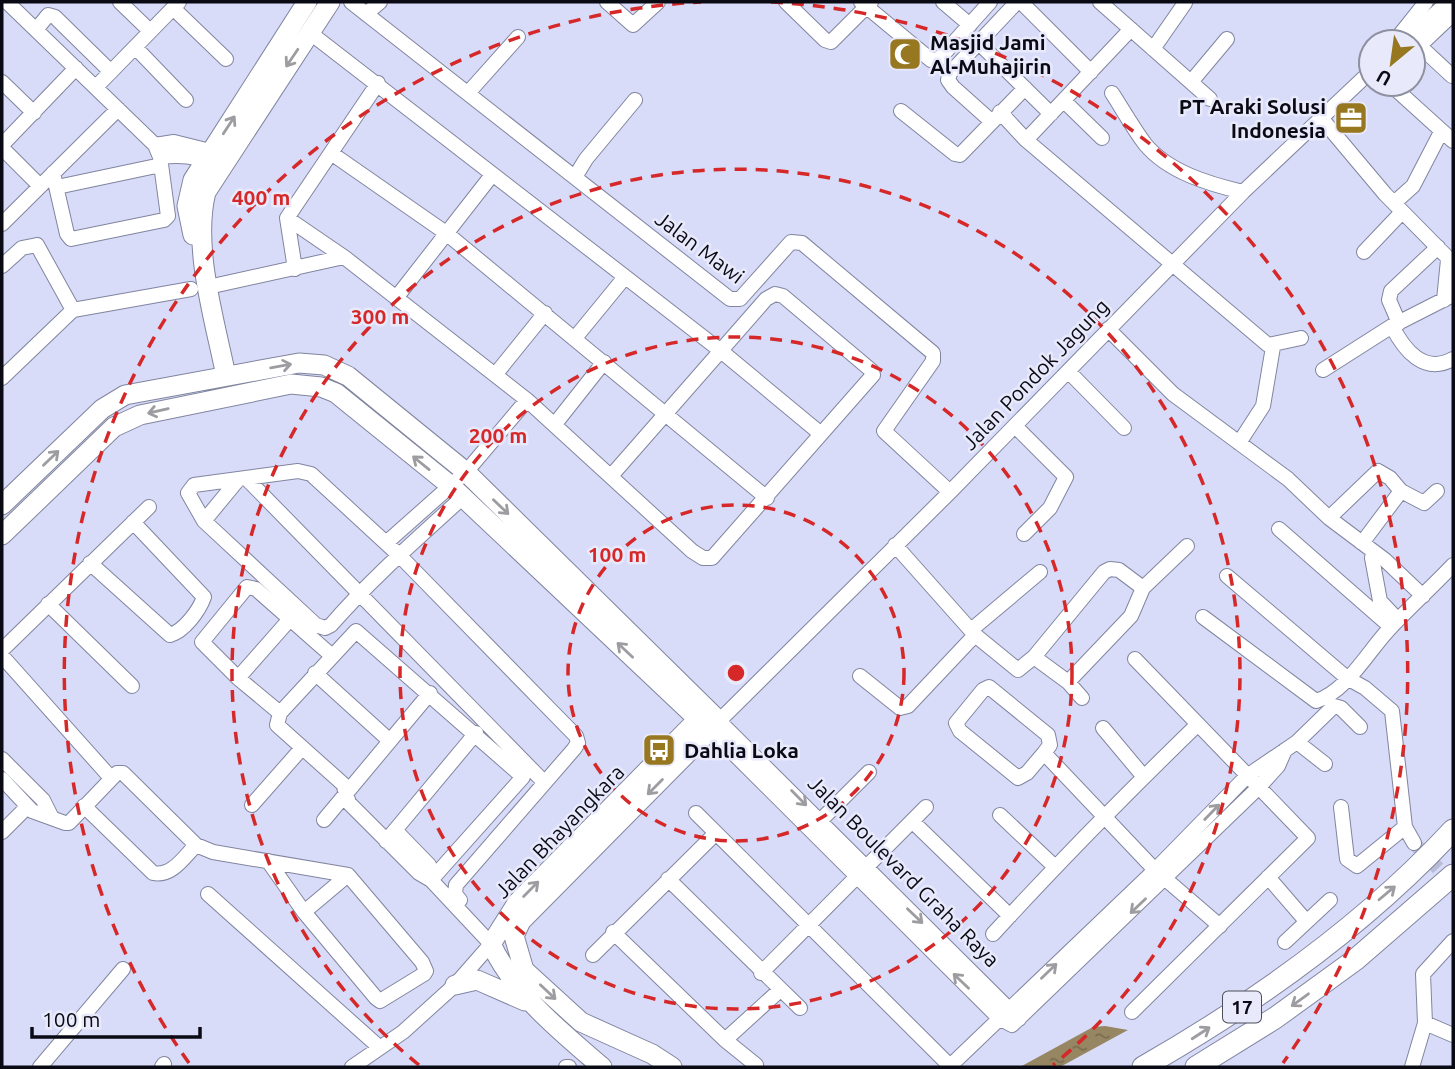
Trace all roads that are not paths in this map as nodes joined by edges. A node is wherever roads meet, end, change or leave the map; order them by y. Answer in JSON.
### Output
{"nodes":[{"id":1,"x":7,"y":2,"type":"edge"},
{"id":2,"x":120,"y":2,"type":"edge"},
{"id":3,"x":307,"y":2,"type":"edge"},
{"id":4,"x":330,"y":2,"type":"edge"},
{"id":5,"x":351,"y":2,"type":"edge"},
{"id":6,"x":380,"y":2,"type":"edge"},
{"id":7,"x":607,"y":2,"type":"edge"},
{"id":8,"x":658,"y":2,"type":"edge"},
{"id":9,"x":786,"y":2,"type":"edge"},
{"id":10,"x":943,"y":2,"type":"edge"},
{"id":11,"x":990,"y":2,"type":"edge"},
{"id":12,"x":1019,"y":2,"type":"edge"},
{"id":13,"x":1100,"y":2,"type":"edge"},
{"id":14,"x":1426,"y":2,"type":"edge"},
{"id":15,"x":1448,"y":2,"type":"edge"},
{"id":16,"x":866,"y":3,"type":"edge"},
{"id":17,"x":1185,"y":3,"type":"edge"},
{"id":18,"x":176,"y":5,"type":"edge"},
{"id":19,"x":1116,"y":7,"type":"edge"},
{"id":20,"x":366,"y":14,"type":"junction"},
{"id":21,"x":1453,"y":14,"type":"edge"},
{"id":22,"x":970,"y":25,"type":"junction"},
{"id":23,"x":1405,"y":28,"type":"edge"},
{"id":24,"x":1426,"y":28,"type":"edge"},
{"id":25,"x":1131,"y":29,"type":"junction"},
{"id":26,"x":36,"y":30,"type":"junction"},
{"id":27,"x":150,"y":32,"type":"junction"},
{"id":28,"x":309,"y":32,"type":"junction"},
{"id":29,"x":1427,"y":33,"type":"edge"},
{"id":30,"x":518,"y":37,"type":"dead end"},
{"id":31,"x":1227,"y":39,"type":"dead end"},
{"id":32,"x":979,"y":43,"type":"junction"},
{"id":33,"x":135,"y":47,"type":"junction"},
{"id":34,"x":1153,"y":49,"type":"junction"},
{"id":35,"x":1427,"y":56,"type":"edge"},
{"id":36,"x":226,"y":60,"type":"dead end"},
{"id":37,"x":76,"y":68,"type":"junction"},
{"id":38,"x":111,"y":72,"type":"junction"},
{"id":39,"x":1091,"y":72,"type":"junction"},
{"id":40,"x":1452,"y":76,"type":"edge"},
{"id":41,"x":2,"y":82,"type":"edge"},
{"id":42,"x":1191,"y":82,"type":"junction"},
{"id":43,"x":378,"y":83,"type":"junction"},
{"id":44,"x":1357,"y":84,"type":"edge"},
{"id":45,"x":96,"y":88,"type":"junction"},
{"id":46,"x":1025,"y":88,"type":"junction"},
{"id":47,"x":468,"y":93,"type":"junction"},
{"id":48,"x":1112,"y":93,"type":"dead end"},
{"id":49,"x":1405,"y":98,"type":"edge"},
{"id":50,"x":1210,"y":99,"type":"dead end"},
{"id":51,"x":187,"y":100,"type":"dead end"},
{"id":52,"x":635,"y":100,"type":"dead end"},
{"id":53,"x":1064,"y":101,"type":"junction"},
{"id":54,"x":117,"y":108,"type":"junction"},
{"id":55,"x":901,"y":111,"type":"dead end"},
{"id":56,"x":33,"y":113,"type":"junction"},
{"id":57,"x":1051,"y":114,"type":"junction"},
{"id":58,"x":996,"y":116,"type":"junction"},
{"id":59,"x":1322,"y":118,"type":"junction"},
{"id":60,"x":1447,"y":137,"type":"edge"},
{"id":61,"x":1102,"y":138,"type":"dead end"},
{"id":62,"x":1026,"y":140,"type":"junction"},
{"id":63,"x":2,"y":147,"type":"edge"},
{"id":64,"x":331,"y":153,"type":"junction"},
{"id":65,"x":159,"y":156,"type":"junction"},
{"id":66,"x":216,"y":159,"type":"junction"},
{"id":67,"x":492,"y":175,"type":"junction"},
{"id":68,"x":575,"y":177,"type":"junction"},
{"id":69,"x":55,"y":180,"type":"junction"},
{"id":70,"x":40,"y":186,"type":"junction"},
{"id":71,"x":1242,"y":192,"type":"junction"},
{"id":72,"x":1398,"y":207,"type":"junction"},
{"id":73,"x":287,"y":218,"type":"junction"},
{"id":74,"x":2,"y":224,"type":"edge"},
{"id":75,"x":446,"y":233,"type":"junction"},
{"id":76,"x":1438,"y":247,"type":"junction"},
{"id":77,"x":1364,"y":252,"type":"dead end"},
{"id":78,"x":344,"y":257,"type":"junction"},
{"id":79,"x":1451,"y":261,"type":"edge"},
{"id":80,"x":1173,"y":262,"type":"junction"},
{"id":81,"x":2,"y":266,"type":"edge"},
{"id":82,"x":295,"y":269,"type":"junction"},
{"id":83,"x":625,"y":276,"type":"junction"},
{"id":84,"x":201,"y":282,"type":"junction"},
{"id":85,"x":396,"y":298,"type":"junction"},
{"id":86,"x":1449,"y":298,"type":"edge"},
{"id":87,"x":73,"y":310,"type":"junction"},
{"id":88,"x":545,"y":313,"type":"junction"},
{"id":89,"x":1396,"y":325,"type":"junction"},
{"id":90,"x":1108,"y":329,"type":"junction"},
{"id":91,"x":575,"y":338,"type":"junction"},
{"id":92,"x":1301,"y":338,"type":"dead end"},
{"id":93,"x":1273,"y":347,"type":"junction"},
{"id":94,"x":721,"y":351,"type":"junction"},
{"id":95,"x":1453,"y":359,"type":"edge"},
{"id":96,"x":604,"y":362,"type":"junction"},
{"id":97,"x":1323,"y":370,"type":"dead end"},
{"id":98,"x":1068,"y":371,"type":"junction"},
{"id":99,"x":495,"y":375,"type":"junction"},
{"id":100,"x":226,"y":376,"type":"junction"},
{"id":101,"x":2,"y":378,"type":"edge"},
{"id":102,"x":527,"y":400,"type":"junction"},
{"id":103,"x":667,"y":412,"type":"junction"},
{"id":104,"x":555,"y":424,"type":"junction"},
{"id":105,"x":1015,"y":426,"type":"junction"},
{"id":106,"x":1124,"y":428,"type":"dead end"},
{"id":107,"x":821,"y":434,"type":"junction"},
{"id":108,"x":1239,"y":443,"type":"junction"},
{"id":109,"x":466,"y":472,"type":"junction"},
{"id":110,"x":611,"y":476,"type":"junction"},
{"id":111,"x":242,"y":480,"type":"junction"},
{"id":112,"x":1401,"y":491,"type":"junction"},
{"id":113,"x":1437,"y":491,"type":"dead end"},
{"id":114,"x":456,"y":492,"type":"junction"},
{"id":115,"x":950,"y":492,"type":"junction"},
{"id":116,"x":767,"y":498,"type":"junction"},
{"id":117,"x":2,"y":505,"type":"edge"},
{"id":118,"x":149,"y":507,"type":"dead end"},
{"id":119,"x":1329,"y":518,"type":"junction"},
{"id":120,"x":204,"y":521,"type":"junction"},
{"id":121,"x":132,"y":522,"type":"junction"},
{"id":122,"x":1279,"y":529,"type":"dead end"},
{"id":123,"x":1024,"y":534,"type":"dead end"},
{"id":124,"x":2,"y":535,"type":"edge"},
{"id":125,"x":386,"y":543,"type":"junction"},
{"id":126,"x":895,"y":545,"type":"junction"},
{"id":127,"x":1188,"y":546,"type":"dead end"},
{"id":128,"x":1368,"y":547,"type":"junction"},
{"id":129,"x":399,"y":555,"type":"junction"},
{"id":130,"x":90,"y":563,"type":"junction"},
{"id":131,"x":1453,"y":565,"type":"edge"},
{"id":132,"x":1040,"y":572,"type":"dead end"},
{"id":133,"x":1227,"y":576,"type":"dead end"},
{"id":134,"x":1143,"y":588,"type":"junction"},
{"id":135,"x":359,"y":593,"type":"junction"},
{"id":136,"x":1423,"y":596,"type":"junction"},
{"id":137,"x":48,"y":604,"type":"junction"},
{"id":138,"x":1203,"y":617,"type":"dead end"},
{"id":139,"x":290,"y":619,"type":"junction"},
{"id":140,"x":1394,"y":623,"type":"junction"},
{"id":141,"x":973,"y":633,"type":"junction"},
{"id":142,"x":2,"y":650,"type":"edge"},
{"id":143,"x":331,"y":655,"type":"junction"},
{"id":144,"x":2,"y":656,"type":"edge"},
{"id":145,"x":1034,"y":657,"type":"junction"},
{"id":146,"x":1135,"y":659,"type":"dead end"},
{"id":147,"x":315,"y":674,"type":"junction"},
{"id":148,"x":860,"y":676,"type":"dead end"},
{"id":149,"x":238,"y":678,"type":"junction"},
{"id":150,"x":1347,"y":678,"type":"junction"},
{"id":151,"x":1068,"y":682,"type":"junction"},
{"id":152,"x":132,"y":686,"type":"dead end"},
{"id":153,"x":430,"y":693,"type":"junction"},
{"id":154,"x":1082,"y":698,"type":"dead end"},
{"id":155,"x":280,"y":712,"type":"junction"},
{"id":156,"x":713,"y":718,"type":"junction"},
{"id":157,"x":1196,"y":725,"type":"junction"},
{"id":158,"x":1360,"y":727,"type":"dead end"},
{"id":159,"x":1103,"y":728,"type":"dead end"},
{"id":160,"x":476,"y":733,"type":"junction"},
{"id":161,"x":390,"y":741,"type":"junction"},
{"id":162,"x":1297,"y":742,"type":"junction"},
{"id":163,"x":302,"y":748,"type":"junction"},
{"id":164,"x":1285,"y":750,"type":"junction"},
{"id":165,"x":1044,"y":753,"type":"junction"},
{"id":166,"x":2,"y":760,"type":"edge"},
{"id":167,"x":1325,"y":764,"type":"dead end"},
{"id":168,"x":869,"y":772,"type":"dead end"},
{"id":169,"x":1247,"y":775,"type":"junction"},
{"id":170,"x":1144,"y":777,"type":"junction"},
{"id":171,"x":111,"y":778,"type":"junction"},
{"id":172,"x":2,"y":779,"type":"edge"},
{"id":173,"x":544,"y":782,"type":"junction"},
{"id":174,"x":1259,"y":787,"type":"junction"},
{"id":175,"x":345,"y":794,"type":"junction"},
{"id":176,"x":252,"y":805,"type":"dead end"},
{"id":177,"x":84,"y":806,"type":"junction"},
{"id":178,"x":27,"y":807,"type":"junction"},
{"id":179,"x":926,"y":807,"type":"dead end"},
{"id":180,"x":1341,"y":807,"type":"dead end"},
{"id":181,"x":696,"y":813,"type":"dead end"},
{"id":182,"x":1000,"y":815,"type":"dead end"},
{"id":183,"x":52,"y":818,"type":"junction"},
{"id":184,"x":1106,"y":818,"type":"junction"},
{"id":185,"x":324,"y":820,"type":"dead end"},
{"id":186,"x":821,"y":820,"type":"junction"},
{"id":187,"x":913,"y":822,"type":"junction"},
{"id":188,"x":1405,"y":827,"type":"junction"},
{"id":189,"x":1453,"y":830,"type":"edge"},
{"id":190,"x":2,"y":832,"type":"edge"},
{"id":191,"x":716,"y":833,"type":"junction"},
{"id":192,"x":391,"y":835,"type":"junction"},
{"id":193,"x":1414,"y":843,"type":"tunnel mouth"},
{"id":194,"x":196,"y":845,"type":"junction"},
{"id":195,"x":268,"y":862,"type":"junction"},
{"id":196,"x":1054,"y":866,"type":"junction"},
{"id":197,"x":861,"y":873,"type":"junction"},
{"id":198,"x":348,"y":875,"type":"junction"},
{"id":199,"x":1160,"y":875,"type":"junction"},
{"id":200,"x":1453,"y":875,"type":"edge"},
{"id":201,"x":1268,"y":877,"type":"junction"},
{"id":202,"x":432,"y":878,"type":"junction"},
{"id":203,"x":668,"y":879,"type":"junction"},
{"id":204,"x":208,"y":894,"type":"dead end"},
{"id":205,"x":460,"y":900,"type":"dead end"},
{"id":206,"x":1330,"y":900,"type":"dead end"},
{"id":207,"x":304,"y":912,"type":"junction"},
{"id":208,"x":1010,"y":916,"type":"junction"},
{"id":209,"x":1306,"y":921,"type":"junction"},
{"id":210,"x":810,"y":923,"type":"junction"},
{"id":211,"x":1220,"y":926,"type":"junction"},
{"id":212,"x":613,"y":932,"type":"junction"},
{"id":213,"x":993,"y":934,"type":"dead end"},
{"id":214,"x":1453,"y":941,"type":"edge"},
{"id":215,"x":1285,"y":943,"type":"dead end"},
{"id":216,"x":491,"y":944,"type":"junction"},
{"id":217,"x":593,"y":955,"type":"dead end"},
{"id":218,"x":123,"y":969,"type":"dead end"},
{"id":219,"x":761,"y":973,"type":"junction"},
{"id":220,"x":455,"y":985,"type":"junction"},
{"id":221,"x":780,"y":990,"type":"junction"},
{"id":222,"x":529,"y":1003,"type":"junction"},
{"id":223,"x":800,"y":1008,"type":"dead end"},
{"id":224,"x":1132,"y":1012,"type":"dead end"},
{"id":225,"x":1009,"y":1015,"type":"junction"},
{"id":226,"x":1425,"y":1023,"type":"junction"},
{"id":227,"x":1453,"y":1035,"type":"edge"},
{"id":228,"x":609,"y":1037,"type":"junction"},
{"id":229,"x":725,"y":1040,"type":"junction"},
{"id":230,"x":379,"y":1047,"type":"junction"},
{"id":231,"x":756,"y":1065,"type":"dead end"},
{"id":232,"x":40,"y":1067,"type":"edge"},
{"id":233,"x":352,"y":1067,"type":"edge"},
{"id":234,"x":602,"y":1067,"type":"edge"},
{"id":235,"x":643,"y":1067,"type":"edge"},
{"id":236,"x":672,"y":1067,"type":"edge"},
{"id":237,"x":950,"y":1067,"type":"edge"},
{"id":238,"x":1143,"y":1067,"type":"edge"},
{"id":239,"x":1196,"y":1067,"type":"edge"},
{"id":240,"x":1412,"y":1067,"type":"edge"}],
"edges":[{"from":1,"to":26,"type":"street"},
{"from":2,"to":27,"type":"street"},
{"from":66,"to":3,"type":"main road","one_way":true},
{"from":4,"to":28,"type":"main road"},
{"from":5,"to":20,"type":"street","name":"Jalan Mawi"},
{"from":6,"to":20,"type":"street"},
{"from":7,"to":8,"type":"street"},
{"from":9,"to":16,"type":"street"},
{"from":10,"to":22,"type":"street"},
{"from":11,"to":22,"type":"street"},
{"from":12,"to":32,"type":"street"},
{"from":12,"to":39,"type":"street"},
{"from":13,"to":19,"type":"street"},
{"from":14,"to":23,"type":"street"},
{"from":15,"to":24,"type":"street"},
{"from":16,"to":22,"type":"street"},
{"from":17,"to":34,"type":"street"},
{"from":18,"to":27,"type":"street"},
{"from":18,"to":36,"type":"street"},
{"from":19,"to":25,"type":"street"},
{"from":20,"to":47,"type":"street","name":"Jalan Mawi"},
{"from":21,"to":29,"type":"street"},
{"from":25,"to":34,"type":"street"},
{"from":25,"to":39,"type":"street"},
{"from":26,"to":37,"type":"street"},
{"from":26,"to":38,"type":"street"},
{"from":27,"to":33,"type":"street"},
{"from":28,"to":43,"type":"street"},
{"from":28,"to":66,"type":"main road","one_way":true},
{"from":30,"to":47,"type":"street"},
{"from":31,"to":42,"type":"street"},
{"from":32,"to":46,"type":"street"},
{"from":32,"to":58,"type":"street"},
{"from":33,"to":38,"type":"street"},
{"from":33,"to":51,"type":"street"},
{"from":34,"to":42,"type":"street"},
{"from":35,"to":40,"type":"street"},
{"from":37,"to":45,"type":"street"},
{"from":37,"to":56,"type":"street"},
{"from":38,"to":45,"type":"street"},
{"from":39,"to":53,"type":"street"},
{"from":41,"to":56,"type":"street"},
{"from":42,"to":50,"type":"street"},
{"from":43,"to":64,"type":"street"},
{"from":43,"to":67,"type":"street"},
{"from":44,"to":59,"type":"street","name":"Jalan Pondok Jagung"},
{"from":45,"to":54,"type":"street"},
{"from":46,"to":57,"type":"street"},
{"from":46,"to":58,"type":"street"},
{"from":47,"to":68,"type":"street","name":"Jalan Mawi"},
{"from":48,"to":71,"type":"street"},
{"from":49,"to":60,"type":"street"},
{"from":52,"to":68,"type":"street"},
{"from":53,"to":57,"type":"street"},
{"from":53,"to":61,"type":"street"},
{"from":54,"to":65,"type":"street"},
{"from":54,"to":69,"type":"street"},
{"from":55,"to":58,"type":"street"},
{"from":56,"to":63,"type":"street"},
{"from":57,"to":62,"type":"street"},
{"from":58,"to":62,"type":"street"},
{"from":59,"to":71,"type":"street","name":"Jalan Pondok Jagung"},
{"from":59,"to":72,"type":"street"},
{"from":60,"to":72,"type":"street"},
{"from":62,"to":80,"type":"street"},
{"from":63,"to":70,"type":"street"},
{"from":64,"to":73,"type":"street"},
{"from":64,"to":75,"type":"street"},
{"from":65,"to":66,"type":"street"},
{"from":65,"to":69,"type":"street"},
{"from":65,"to":69,"type":"street"},
{"from":66,"to":84,"type":"main road"},
{"from":67,"to":75,"type":"street"},
{"from":67,"to":83,"type":"street"},
{"from":68,"to":115,"type":"street","name":"Jalan Mawi"},
{"from":69,"to":70,"type":"street"},
{"from":70,"to":74,"type":"street"},
{"from":71,"to":80,"type":"street","name":"Jalan Pondok Jagung"},
{"from":72,"to":76,"type":"street"},
{"from":72,"to":77,"type":"street"},
{"from":73,"to":78,"type":"street"},
{"from":73,"to":82,"type":"street"},
{"from":75,"to":85,"type":"street"},
{"from":75,"to":88,"type":"street"},
{"from":76,"to":79,"type":"street"},
{"from":76,"to":89,"type":"street"},
{"from":78,"to":82,"type":"street"},
{"from":78,"to":85,"type":"street"},
{"from":79,"to":86,"type":"street"},
{"from":80,"to":90,"type":"street","name":"Jalan Pondok Jagung"},
{"from":80,"to":93,"type":"street"},
{"from":81,"to":87,"type":"street"},
{"from":82,"to":84,"type":"street"},
{"from":83,"to":91,"type":"street"},
{"from":83,"to":94,"type":"street"},
{"from":84,"to":87,"type":"street"},
{"from":84,"to":100,"type":"main road"},
{"from":85,"to":99,"type":"street"},
{"from":86,"to":89,"type":"street"},
{"from":87,"to":101,"type":"street"},
{"from":88,"to":91,"type":"street"},
{"from":88,"to":99,"type":"street"},
{"from":89,"to":95,"type":"street"},
{"from":89,"to":97,"type":"street"},
{"from":90,"to":98,"type":"street","name":"Jalan Pondok Jagung"},
{"from":90,"to":108,"type":"street"},
{"from":91,"to":96,"type":"street"},
{"from":92,"to":93,"type":"street"},
{"from":93,"to":108,"type":"street"},
{"from":94,"to":103,"type":"street"},
{"from":94,"to":107,"type":"street"},
{"from":94,"to":107,"type":"street"},
{"from":96,"to":103,"type":"street"},
{"from":96,"to":104,"type":"street"},
{"from":98,"to":105,"type":"street","name":"Jalan Pondok Jagung"},
{"from":98,"to":106,"type":"street"},
{"from":99,"to":102,"type":"street"},
{"from":100,"to":109,"type":"main road","name":"Jalan Boulevard Graha Raya","one_way":true},
{"from":117,"to":100,"type":"main road","name":"Jalan Boulevard Graha Raya","one_way":true},
{"from":102,"to":104,"type":"street"},
{"from":102,"to":109,"type":"street"},
{"from":103,"to":110,"type":"street"},
{"from":103,"to":116,"type":"street"},
{"from":104,"to":110,"type":"street"},
{"from":105,"to":115,"type":"street","name":"Jalan Pondok Jagung"},
{"from":105,"to":123,"type":"street"},
{"from":107,"to":116,"type":"street"},
{"from":108,"to":119,"type":"street"},
{"from":109,"to":114,"type":"street"},
{"from":109,"to":156,"type":"main road","name":"Jalan Boulevard Graha Raya","one_way":true},
{"from":110,"to":116,"type":"street"},
{"from":111,"to":120,"type":"street"},
{"from":111,"to":120,"type":"street"},
{"from":111,"to":125,"type":"street"},
{"from":111,"to":135,"type":"street"},
{"from":112,"to":113,"type":"street"},
{"from":112,"to":119,"type":"street"},
{"from":112,"to":128,"type":"street"},
{"from":114,"to":124,"type":"main road","name":"Jalan Boulevard Graha Raya","one_way":true},
{"from":114,"to":125,"type":"street"},
{"from":114,"to":129,"type":"street"},
{"from":156,"to":114,"type":"main road","name":"Jalan Boulevard Graha Raya","one_way":true},
{"from":115,"to":126,"type":"street","name":"Jalan Pondok Jagung"},
{"from":118,"to":121,"type":"street"},
{"from":119,"to":128,"type":"street"},
{"from":120,"to":135,"type":"street"},
{"from":121,"to":130,"type":"street"},
{"from":121,"to":130,"type":"street"},
{"from":122,"to":140,"type":"street"},
{"from":125,"to":129,"type":"street"},
{"from":126,"to":141,"type":"street"},
{"from":126,"to":156,"type":"street","name":"Jalan Pondok Jagung"},
{"from":127,"to":134,"type":"street"},
{"from":128,"to":136,"type":"street"},
{"from":128,"to":140,"type":"street"},
{"from":129,"to":135,"type":"street"},
{"from":129,"to":173,"type":"street"},
{"from":130,"to":137,"type":"street"},
{"from":131,"to":136,"type":"street"},
{"from":132,"to":141,"type":"street"},
{"from":133,"to":150,"type":"street"},
{"from":134,"to":145,"type":"street"},
{"from":134,"to":151,"type":"street"},
{"from":135,"to":173,"type":"street"},
{"from":136,"to":140,"type":"street"},
{"from":137,"to":142,"type":"street"},
{"from":137,"to":152,"type":"street"},
{"from":138,"to":150,"type":"street"},
{"from":139,"to":143,"type":"street"},
{"from":139,"to":149,"type":"street"},
{"from":139,"to":149,"type":"street"},
{"from":140,"to":150,"type":"street"},
{"from":141,"to":145,"type":"street"},
{"from":141,"to":148,"type":"street"},
{"from":143,"to":147,"type":"street"},
{"from":143,"to":153,"type":"street"},
{"from":144,"to":171,"type":"street"},
{"from":145,"to":151,"type":"street"},
{"from":146,"to":157,"type":"street"},
{"from":147,"to":155,"type":"street"},
{"from":147,"to":161,"type":"street"},
{"from":149,"to":155,"type":"street"},
{"from":150,"to":188,"type":"street"},
{"from":151,"to":154,"type":"street"},
{"from":153,"to":160,"type":"street"},
{"from":153,"to":161,"type":"street"},
{"from":155,"to":163,"type":"street"},
{"from":156,"to":186,"type":"street","name":"Jalan Boulevard Graha Raya","one_way":true},
{"from":156,"to":197,"type":"street","name":"Jalan Boulevard Graha Raya"},
{"from":216,"to":156,"type":"main road","name":"Jalan Bhayangkara","one_way":true},
{"from":156,"to":228,"type":"main road","name":"Jalan Bhayangkara","one_way":true},
{"from":157,"to":169,"type":"street"},
{"from":157,"to":170,"type":"street"},
{"from":158,"to":162,"type":"street"},
{"from":159,"to":170,"type":"street"},
{"from":160,"to":192,"type":"street"},
{"from":160,"to":202,"type":"street"},
{"from":161,"to":175,"type":"street"},
{"from":162,"to":164,"type":"street"},
{"from":162,"to":167,"type":"street"},
{"from":163,"to":175,"type":"street"},
{"from":163,"to":176,"type":"street"},
{"from":164,"to":169,"type":"street"},
{"from":164,"to":174,"type":"street"},
{"from":165,"to":165,"type":"street"},
{"from":165,"to":184,"type":"street"},
{"from":166,"to":183,"type":"street"},
{"from":168,"to":186,"type":"street"},
{"from":169,"to":174,"type":"street"},
{"from":199,"to":169,"type":"street","one_way":true},
{"from":170,"to":184,"type":"street"},
{"from":171,"to":177,"type":"street"},
{"from":171,"to":194,"type":"street"},
{"from":172,"to":178,"type":"street"},
{"from":173,"to":205,"type":"street"},
{"from":174,"to":199,"type":"street"},
{"from":174,"to":201,"type":"street"},
{"from":175,"to":185,"type":"street"},
{"from":175,"to":192,"type":"street"},
{"from":177,"to":183,"type":"street"},
{"from":177,"to":194,"type":"street"},
{"from":178,"to":183,"type":"street"},
{"from":178,"to":190,"type":"street"},
{"from":179,"to":187,"type":"street"},
{"from":180,"to":188,"type":"street"},
{"from":181,"to":191,"type":"street"},
{"from":182,"to":196,"type":"street"},
{"from":184,"to":196,"type":"street"},
{"from":184,"to":199,"type":"street"},
{"from":186,"to":197,"type":"street","name":"Jalan Boulevard Graha Raya"},
{"from":187,"to":197,"type":"street"},
{"from":187,"to":208,"type":"street"},
{"from":188,"to":193,"type":"street"},
{"from":238,"to":189,"type":"highway","number":"17","one_way":true},
{"from":191,"to":203,"type":"street"},
{"from":191,"to":210,"type":"street"},
{"from":192,"to":202,"type":"street"},
{"from":194,"to":195,"type":"street"},
{"from":195,"to":198,"type":"street"},
{"from":195,"to":207,"type":"street"},
{"from":196,"to":208,"type":"street"},
{"from":197,"to":210,"type":"street"},
{"from":197,"to":225,"type":"street","name":"Jalan Boulevard Graha Raya"},
{"from":198,"to":207,"type":"street"},
{"from":198,"to":207,"type":"street"},
{"from":199,"to":211,"type":"street"},
{"from":199,"to":225,"type":"street"},
{"from":200,"to":239,"type":"highway","number":"17","one_way":true},
{"from":201,"to":209,"type":"street"},
{"from":201,"to":211,"type":"street"},
{"from":202,"to":216,"type":"street"},
{"from":203,"to":212,"type":"street"},
{"from":203,"to":219,"type":"street"},
{"from":204,"to":230,"type":"street"},
{"from":206,"to":209,"type":"street"},
{"from":208,"to":213,"type":"street"},
{"from":209,"to":215,"type":"street"},
{"from":210,"to":219,"type":"street"},
{"from":210,"to":237,"type":"street"},
{"from":211,"to":224,"type":"street"},
{"from":212,"to":217,"type":"street"},
{"from":212,"to":229,"type":"street"},
{"from":214,"to":226,"type":"street"},
{"from":216,"to":220,"type":"street","name":"Jalan Bhayangkara"},
{"from":216,"to":222,"type":"main road"},
{"from":218,"to":232,"type":"street"},
{"from":219,"to":221,"type":"street"},
{"from":220,"to":222,"type":"main road"},
{"from":220,"to":230,"type":"street","name":"Jalan Bhayangkara"},
{"from":221,"to":223,"type":"street"},
{"from":221,"to":229,"type":"street"},
{"from":222,"to":234,"type":"main road"},
{"from":225,"to":237,"type":"street"},
{"from":226,"to":227,"type":"street"},
{"from":226,"to":240,"type":"street"},
{"from":228,"to":235,"type":"main road"},
{"from":228,"to":236,"type":"main road"},
{"from":229,"to":231,"type":"street"},
{"from":230,"to":233,"type":"street","name":"Jalan Bhayangkara"}]}
